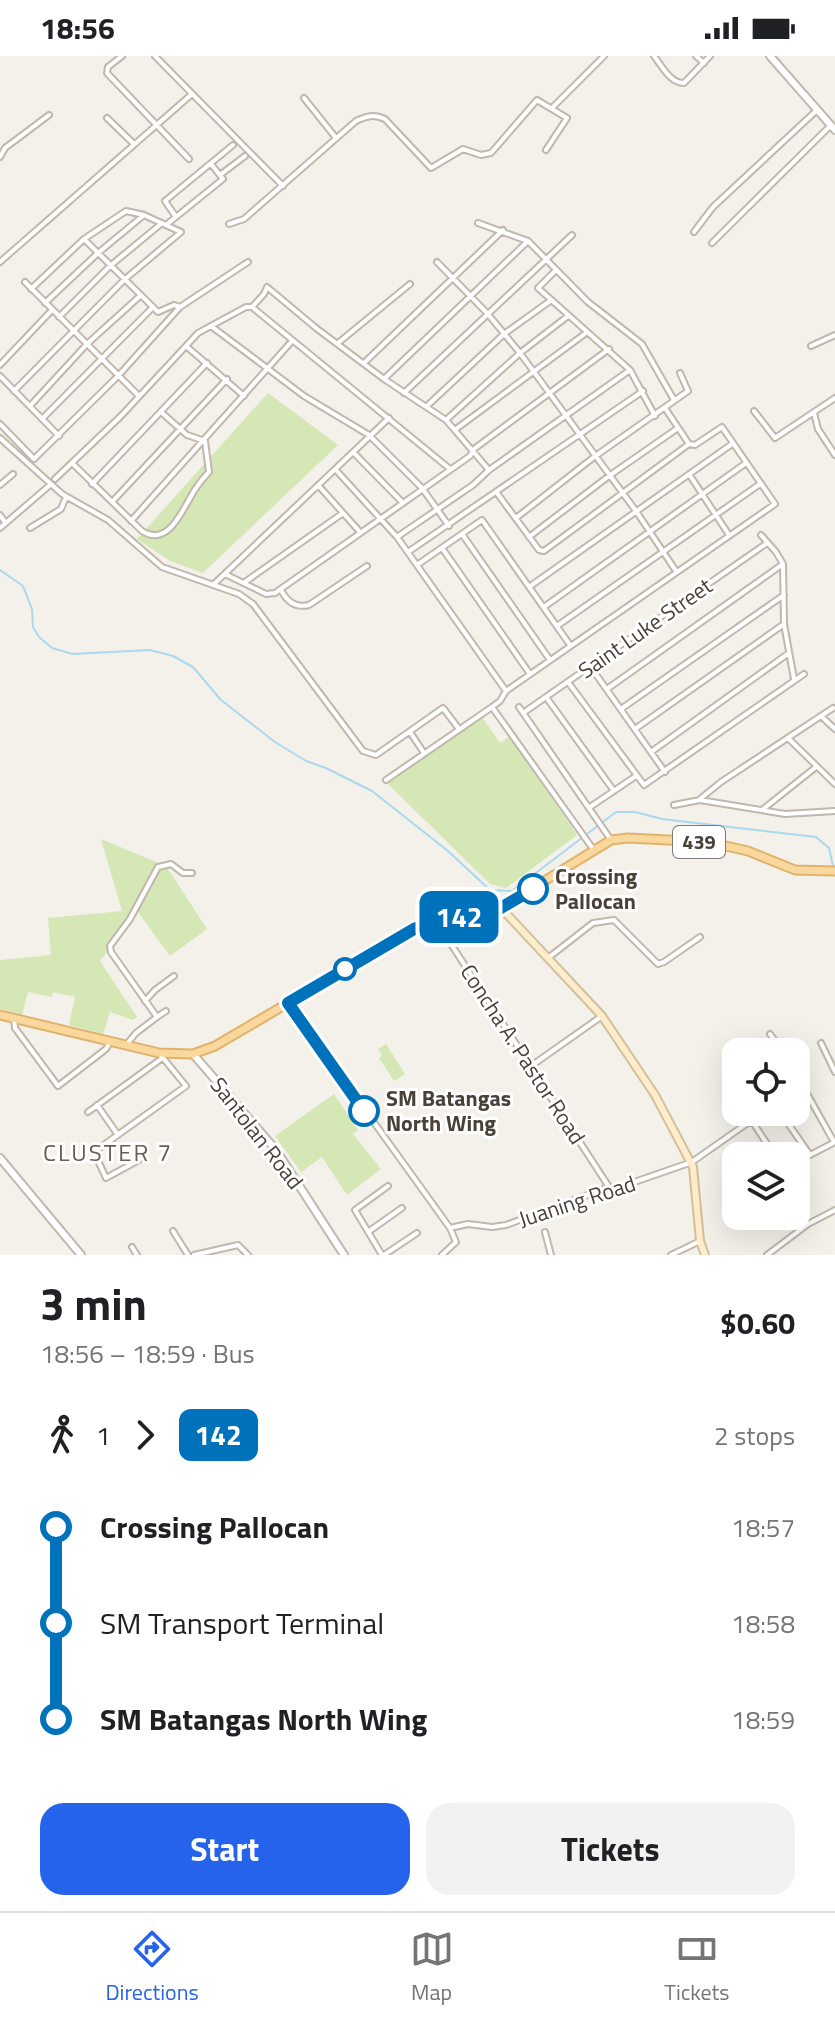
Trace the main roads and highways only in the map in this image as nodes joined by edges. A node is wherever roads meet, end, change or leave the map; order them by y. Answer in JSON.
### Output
{"nodes":[{"id":1,"x":835,"y":871,"type":"edge"},
{"id":2,"x":501,"y":908,"type":"junction"},
{"id":3,"x":0,"y":1015,"type":"edge"},
{"id":4,"x":705,"y":1255,"type":"edge"}],
"edges":[{"from":1,"to":2,"type":"main road","number":"439"},
{"from":2,"to":3,"type":"main road","number":"439"},
{"from":2,"to":4,"type":"main road"}]}
